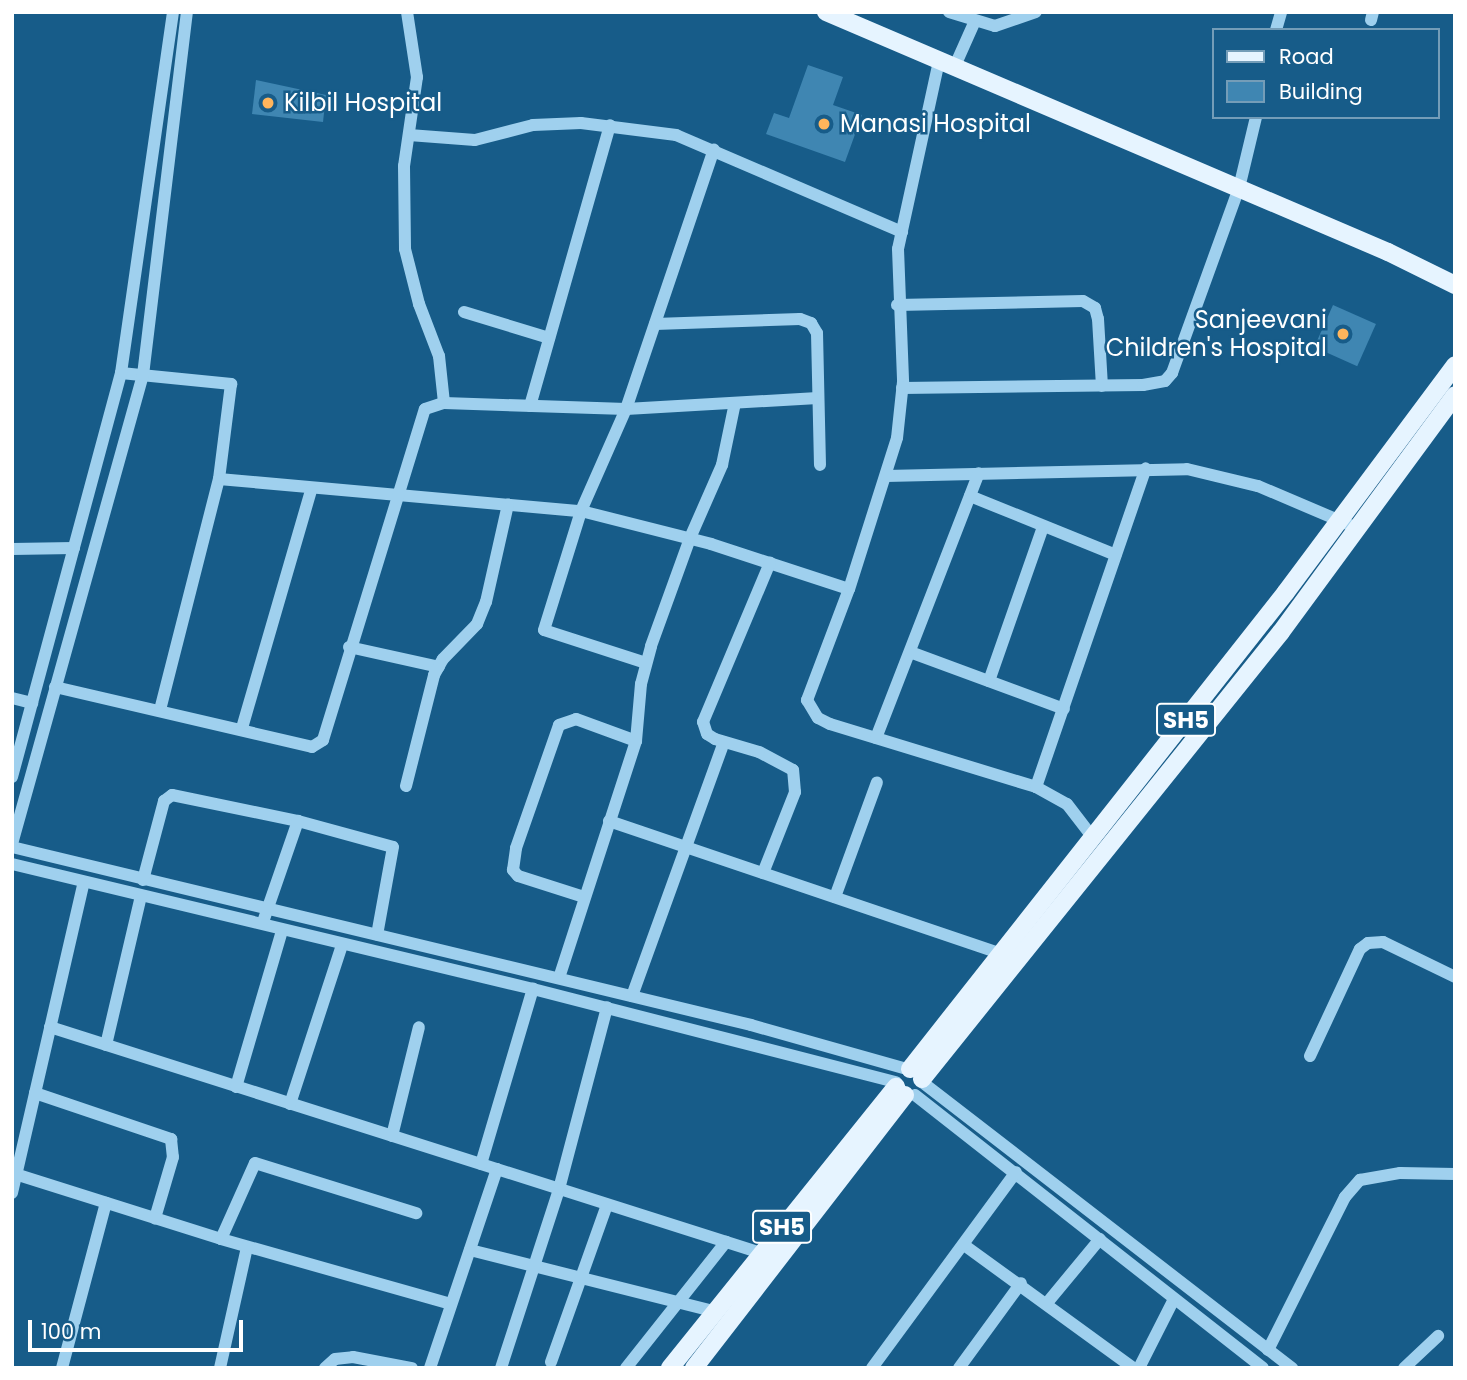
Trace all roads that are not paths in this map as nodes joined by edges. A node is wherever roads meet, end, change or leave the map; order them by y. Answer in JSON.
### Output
{"nodes":[{"id":1,"x":173,"y":12,"type":"edge"},
{"id":2,"x":187,"y":12,"type":"edge"},
{"id":3,"x":407,"y":12,"type":"edge"},
{"id":4,"x":827,"y":12,"type":"edge"},
{"id":5,"x":949,"y":12,"type":"edge"},
{"id":6,"x":1036,"y":12,"type":"edge"},
{"id":7,"x":974,"y":23,"type":"junction"},
{"id":8,"x":946,"y":64,"type":"junction"},
{"id":9,"x":1256,"y":119,"type":"edge"},
{"id":10,"x":610,"y":125,"type":"junction"},
{"id":11,"x":409,"y":135,"type":"junction"},
{"id":12,"x":714,"y":149,"type":"junction"},
{"id":13,"x":1239,"y":188,"type":"junction"},
{"id":14,"x":902,"y":232,"type":"junction"},
{"id":15,"x":1455,"y":285,"type":"edge"},
{"id":16,"x":897,"y":305,"type":"junction"},
{"id":17,"x":464,"y":312,"type":"dead end"},
{"id":18,"x":655,"y":324,"type":"junction"},
{"id":19,"x":549,"y":338,"type":"junction"},
{"id":20,"x":1455,"y":365,"type":"edge"},
{"id":21,"x":121,"y":373,"type":"junction"},
{"id":22,"x":143,"y":375,"type":"junction"},
{"id":23,"x":1102,"y":386,"type":"junction"},
{"id":24,"x":902,"y":388,"type":"junction"},
{"id":25,"x":1455,"y":394,"type":"edge"},
{"id":26,"x":818,"y":398,"type":"junction"},
{"id":27,"x":444,"y":403,"type":"junction"},
{"id":28,"x":734,"y":403,"type":"junction"},
{"id":29,"x":530,"y":406,"type":"junction"},
{"id":30,"x":626,"y":408,"type":"junction"},
{"id":31,"x":820,"y":465,"type":"dead end"},
{"id":32,"x":1146,"y":468,"type":"junction"},
{"id":33,"x":979,"y":473,"type":"junction"},
{"id":34,"x":886,"y":476,"type":"junction"},
{"id":35,"x":219,"y":478,"type":"junction"},
{"id":36,"x":311,"y":490,"type":"junction"},
{"id":37,"x":396,"y":496,"type":"junction"},
{"id":38,"x":970,"y":496,"type":"junction"},
{"id":39,"x":508,"y":504,"type":"junction"},
{"id":40,"x":581,"y":511,"type":"junction"},
{"id":41,"x":1340,"y":520,"type":"junction"},
{"id":42,"x":1043,"y":527,"type":"junction"},
{"id":43,"x":1357,"y":528,"type":"junction"},
{"id":44,"x":690,"y":538,"type":"junction"},
{"id":45,"x":74,"y":548,"type":"junction"},
{"id":46,"x":12,"y":550,"type":"edge"},
{"id":47,"x":1116,"y":555,"type":"junction"},
{"id":48,"x":770,"y":563,"type":"junction"},
{"id":49,"x":849,"y":589,"type":"junction"},
{"id":50,"x":349,"y":647,"type":"junction"},
{"id":51,"x":909,"y":652,"type":"junction"},
{"id":52,"x":646,"y":663,"type":"junction"},
{"id":53,"x":439,"y":667,"type":"junction"},
{"id":54,"x":989,"y":681,"type":"junction"},
{"id":55,"x":54,"y":687,"type":"junction"},
{"id":56,"x":12,"y":698,"type":"edge"},
{"id":57,"x":32,"y":703,"type":"junction"},
{"id":58,"x":1063,"y":709,"type":"junction"},
{"id":59,"x":160,"y":710,"type":"junction"},
{"id":60,"x":242,"y":728,"type":"junction"},
{"id":61,"x":876,"y":738,"type":"junction"},
{"id":62,"x":636,"y":741,"type":"junction"},
{"id":63,"x":724,"y":742,"type":"junction"},
{"id":64,"x":12,"y":777,"type":"edge"},
{"id":65,"x":877,"y":782,"type":"dead end"},
{"id":66,"x":406,"y":786,"type":"dead end"},
{"id":67,"x":1037,"y":787,"type":"junction"},
{"id":68,"x":299,"y":821,"type":"junction"},
{"id":69,"x":609,"y":821,"type":"junction"},
{"id":70,"x":1094,"y":839,"type":"junction"},
{"id":71,"x":12,"y":846,"type":"edge"},
{"id":72,"x":685,"y":847,"type":"junction"},
{"id":73,"x":12,"y":864,"type":"edge"},
{"id":74,"x":763,"y":873,"type":"junction"},
{"id":75,"x":143,"y":880,"type":"junction"},
{"id":76,"x":84,"y":882,"type":"junction"},
{"id":77,"x":141,"y":896,"type":"junction"},
{"id":78,"x":584,"y":897,"type":"junction"},
{"id":79,"x":835,"y":897,"type":"junction"},
{"id":80,"x":267,"y":911,"type":"junction"},
{"id":81,"x":262,"y":926,"type":"junction"},
{"id":82,"x":282,"y":931,"type":"junction"},
{"id":83,"x":377,"y":935,"type":"junction"},
{"id":84,"x":342,"y":945,"type":"junction"},
{"id":85,"x":1003,"y":954,"type":"junction"},
{"id":86,"x":1455,"y":977,"type":"edge"},
{"id":87,"x":559,"y":978,"type":"junction"},
{"id":88,"x":533,"y":989,"type":"junction"},
{"id":89,"x":632,"y":996,"type":"junction"},
{"id":90,"x":607,"y":1007,"type":"junction"},
{"id":91,"x":50,"y":1027,"type":"junction"},
{"id":92,"x":419,"y":1027,"type":"dead end"},
{"id":93,"x":106,"y":1045,"type":"junction"},
{"id":94,"x":1310,"y":1056,"type":"dead end"},
{"id":95,"x":909,"y":1082,"type":"junction"},
{"id":96,"x":236,"y":1087,"type":"junction"},
{"id":97,"x":35,"y":1093,"type":"junction"},
{"id":98,"x":290,"y":1104,"type":"junction"},
{"id":99,"x":392,"y":1136,"type":"junction"},
{"id":100,"x":481,"y":1164,"type":"junction"},
{"id":101,"x":497,"y":1169,"type":"junction"},
{"id":102,"x":1016,"y":1172,"type":"junction"},
{"id":103,"x":14,"y":1173,"type":"edge"},
{"id":104,"x":1455,"y":1174,"type":"edge"},
{"id":105,"x":559,"y":1189,"type":"junction"},
{"id":106,"x":12,"y":1194,"type":"edge"},
{"id":107,"x":106,"y":1203,"type":"junction"},
{"id":108,"x":607,"y":1205,"type":"junction"},
{"id":109,"x":416,"y":1213,"type":"dead end"},
{"id":110,"x":155,"y":1218,"type":"junction"},
{"id":111,"x":221,"y":1240,"type":"junction"},
{"id":112,"x":1100,"y":1240,"type":"junction"},
{"id":113,"x":726,"y":1242,"type":"junction"},
{"id":114,"x":964,"y":1245,"type":"junction"},
{"id":115,"x":247,"y":1247,"type":"junction"},
{"id":116,"x":470,"y":1250,"type":"junction"},
{"id":117,"x":761,"y":1253,"type":"junction"},
{"id":118,"x":533,"y":1266,"type":"junction"},
{"id":119,"x":581,"y":1278,"type":"junction"},
{"id":120,"x":1021,"y":1283,"type":"junction"},
{"id":121,"x":1173,"y":1301,"type":"junction"},
{"id":122,"x":679,"y":1303,"type":"junction"},
{"id":123,"x":1047,"y":1303,"type":"junction"},
{"id":124,"x":451,"y":1304,"type":"junction"},
{"id":125,"x":713,"y":1311,"type":"junction"},
{"id":126,"x":1438,"y":1336,"type":"dead end"},
{"id":127,"x":1268,"y":1350,"type":"junction"},
{"id":128,"x":551,"y":1362,"type":"dead end"},
{"id":129,"x":62,"y":1368,"type":"edge"},
{"id":130,"x":220,"y":1368,"type":"edge"},
{"id":131,"x":325,"y":1368,"type":"edge"},
{"id":132,"x":412,"y":1368,"type":"edge"},
{"id":133,"x":430,"y":1368,"type":"edge"},
{"id":134,"x":501,"y":1368,"type":"edge"},
{"id":135,"x":626,"y":1368,"type":"edge"},
{"id":136,"x":670,"y":1368,"type":"edge"},
{"id":137,"x":694,"y":1368,"type":"edge"},
{"id":138,"x":872,"y":1368,"type":"edge"},
{"id":139,"x":959,"y":1368,"type":"edge"},
{"id":140,"x":1133,"y":1368,"type":"edge"},
{"id":141,"x":1139,"y":1368,"type":"edge"},
{"id":142,"x":1263,"y":1368,"type":"edge"},
{"id":143,"x":1292,"y":1368,"type":"edge"},
{"id":144,"x":1404,"y":1368,"type":"edge"}],
"edges":[{"from":1,"to":21,"type":"street"},
{"from":2,"to":22,"type":"street"},
{"from":3,"to":11,"type":"street"},
{"from":4,"to":8,"type":"main road"},
{"from":5,"to":7,"type":"street"},
{"from":6,"to":7,"type":"street"},
{"from":7,"to":8,"type":"street"},
{"from":8,"to":13,"type":"main road"},
{"from":8,"to":14,"type":"street"},
{"from":9,"to":13,"type":"street"},
{"from":10,"to":11,"type":"street"},
{"from":10,"to":12,"type":"street"},
{"from":10,"to":19,"type":"street"},
{"from":11,"to":27,"type":"street"},
{"from":12,"to":14,"type":"street"},
{"from":12,"to":18,"type":"street"},
{"from":13,"to":15,"type":"main road"},
{"from":13,"to":23,"type":"street"},
{"from":14,"to":16,"type":"street"},
{"from":16,"to":23,"type":"street"},
{"from":16,"to":24,"type":"street"},
{"from":17,"to":19,"type":"street"},
{"from":18,"to":26,"type":"street"},
{"from":18,"to":30,"type":"street"},
{"from":19,"to":29,"type":"street"},
{"from":20,"to":41,"type":"main road","number":"SH5"},
{"from":21,"to":22,"type":"street"},
{"from":21,"to":45,"type":"street"},
{"from":22,"to":35,"type":"street"},
{"from":22,"to":55,"type":"street"},
{"from":23,"to":24,"type":"street"},
{"from":24,"to":34,"type":"street"},
{"from":25,"to":43,"type":"main road","number":"SH5"},
{"from":26,"to":28,"type":"street"},
{"from":26,"to":31,"type":"street"},
{"from":27,"to":29,"type":"street"},
{"from":27,"to":37,"type":"street"},
{"from":28,"to":30,"type":"street"},
{"from":28,"to":44,"type":"street"},
{"from":29,"to":30,"type":"street"},
{"from":30,"to":40,"type":"street"},
{"from":32,"to":33,"type":"street"},
{"from":32,"to":41,"type":"street"},
{"from":32,"to":47,"type":"street"},
{"from":33,"to":34,"type":"street"},
{"from":33,"to":38,"type":"street"},
{"from":34,"to":49,"type":"street"},
{"from":35,"to":36,"type":"street"},
{"from":35,"to":59,"type":"street"},
{"from":36,"to":37,"type":"street"},
{"from":36,"to":60,"type":"street"},
{"from":37,"to":39,"type":"street"},
{"from":37,"to":50,"type":"street"},
{"from":38,"to":42,"type":"street"},
{"from":38,"to":51,"type":"street"},
{"from":39,"to":40,"type":"street"},
{"from":39,"to":53,"type":"street"},
{"from":40,"to":44,"type":"street"},
{"from":40,"to":52,"type":"street"},
{"from":41,"to":43,"type":"street"},
{"from":41,"to":70,"type":"main road","number":"SH5"},
{"from":42,"to":47,"type":"street"},
{"from":42,"to":54,"type":"street"},
{"from":43,"to":95,"type":"main road","number":"SH5"},
{"from":44,"to":48,"type":"street"},
{"from":44,"to":52,"type":"street"},
{"from":45,"to":46,"type":"street"},
{"from":45,"to":57,"type":"street"},
{"from":47,"to":58,"type":"street"},
{"from":48,"to":49,"type":"street"},
{"from":48,"to":63,"type":"street"},
{"from":49,"to":61,"type":"street"},
{"from":50,"to":53,"type":"street"},
{"from":50,"to":60,"type":"street"},
{"from":51,"to":54,"type":"street"},
{"from":51,"to":61,"type":"street"},
{"from":52,"to":62,"type":"street"},
{"from":53,"to":66,"type":"street"},
{"from":54,"to":58,"type":"street"},
{"from":55,"to":59,"type":"street"},
{"from":55,"to":71,"type":"street"},
{"from":56,"to":57,"type":"street"},
{"from":57,"to":64,"type":"street"},
{"from":58,"to":67,"type":"street"},
{"from":59,"to":60,"type":"street"},
{"from":61,"to":67,"type":"street"},
{"from":62,"to":69,"type":"street"},
{"from":62,"to":78,"type":"street"},
{"from":63,"to":72,"type":"street"},
{"from":63,"to":74,"type":"street"},
{"from":65,"to":79,"type":"street"},
{"from":67,"to":70,"type":"street"},
{"from":68,"to":75,"type":"street"},
{"from":68,"to":80,"type":"street"},
{"from":68,"to":83,"type":"street"},
{"from":69,"to":72,"type":"street"},
{"from":69,"to":78,"type":"street"},
{"from":70,"to":85,"type":"main road","number":"SH5"},
{"from":71,"to":75,"type":"street"},
{"from":72,"to":74,"type":"street"},
{"from":72,"to":89,"type":"street"},
{"from":73,"to":76,"type":"street"},
{"from":74,"to":79,"type":"street"},
{"from":75,"to":80,"type":"street"},
{"from":76,"to":77,"type":"street"},
{"from":76,"to":91,"type":"street"},
{"from":77,"to":81,"type":"street"},
{"from":77,"to":93,"type":"street"},
{"from":78,"to":87,"type":"street"},
{"from":79,"to":85,"type":"street"},
{"from":80,"to":81,"type":"street"},
{"from":80,"to":83,"type":"street"},
{"from":81,"to":82,"type":"street"},
{"from":82,"to":84,"type":"street"},
{"from":82,"to":96,"type":"street"},
{"from":83,"to":87,"type":"street"},
{"from":84,"to":88,"type":"street"},
{"from":84,"to":98,"type":"street"},
{"from":85,"to":95,"type":"main road","number":"SH5"},
{"from":86,"to":94,"type":"street"},
{"from":87,"to":89,"type":"street"},
{"from":88,"to":90,"type":"street"},
{"from":88,"to":100,"type":"street"},
{"from":89,"to":95,"type":"street"},
{"from":90,"to":95,"type":"street"},
{"from":90,"to":105,"type":"street"},
{"from":91,"to":93,"type":"street"},
{"from":91,"to":97,"type":"street"},
{"from":92,"to":99,"type":"street"},
{"from":93,"to":96,"type":"street"},
{"from":95,"to":102,"type":"street"},
{"from":95,"to":117,"type":"main road","number":"SH5"},
{"from":95,"to":127,"type":"street"},
{"from":95,"to":137,"type":"main road","number":"SH5"},
{"from":96,"to":98,"type":"street"},
{"from":97,"to":103,"type":"street"},
{"from":97,"to":110,"type":"street"},
{"from":98,"to":99,"type":"street"},
{"from":99,"to":100,"type":"street"},
{"from":100,"to":101,"type":"street"},
{"from":101,"to":105,"type":"street"},
{"from":101,"to":116,"type":"street"},
{"from":102,"to":112,"type":"street"},
{"from":102,"to":114,"type":"street"},
{"from":103,"to":106,"type":"street"},
{"from":103,"to":107,"type":"street"},
{"from":104,"to":127,"type":"street"},
{"from":105,"to":108,"type":"street"},
{"from":105,"to":118,"type":"street"},
{"from":107,"to":110,"type":"street"},
{"from":107,"to":129,"type":"street"},
{"from":108,"to":113,"type":"street"},
{"from":108,"to":119,"type":"street"},
{"from":109,"to":111,"type":"street"},
{"from":110,"to":111,"type":"street"},
{"from":111,"to":115,"type":"street"},
{"from":112,"to":121,"type":"street"},
{"from":112,"to":123,"type":"street"},
{"from":113,"to":117,"type":"street"},
{"from":113,"to":122,"type":"street"},
{"from":114,"to":120,"type":"street"},
{"from":114,"to":138,"type":"street"},
{"from":115,"to":124,"type":"street"},
{"from":115,"to":130,"type":"street"},
{"from":116,"to":118,"type":"street"},
{"from":116,"to":124,"type":"street"},
{"from":117,"to":125,"type":"main road","number":"SH5"},
{"from":118,"to":119,"type":"street"},
{"from":118,"to":134,"type":"street"},
{"from":119,"to":122,"type":"street"},
{"from":119,"to":128,"type":"street"},
{"from":120,"to":123,"type":"street"},
{"from":120,"to":139,"type":"street"},
{"from":121,"to":141,"type":"street"},
{"from":121,"to":142,"type":"street"},
{"from":122,"to":125,"type":"street"},
{"from":122,"to":135,"type":"street"},
{"from":123,"to":140,"type":"street"},
{"from":124,"to":133,"type":"street"},
{"from":125,"to":136,"type":"main road","number":"SH5"},
{"from":126,"to":144,"type":"street"},
{"from":127,"to":143,"type":"street"},
{"from":131,"to":132,"type":"street"}]}
